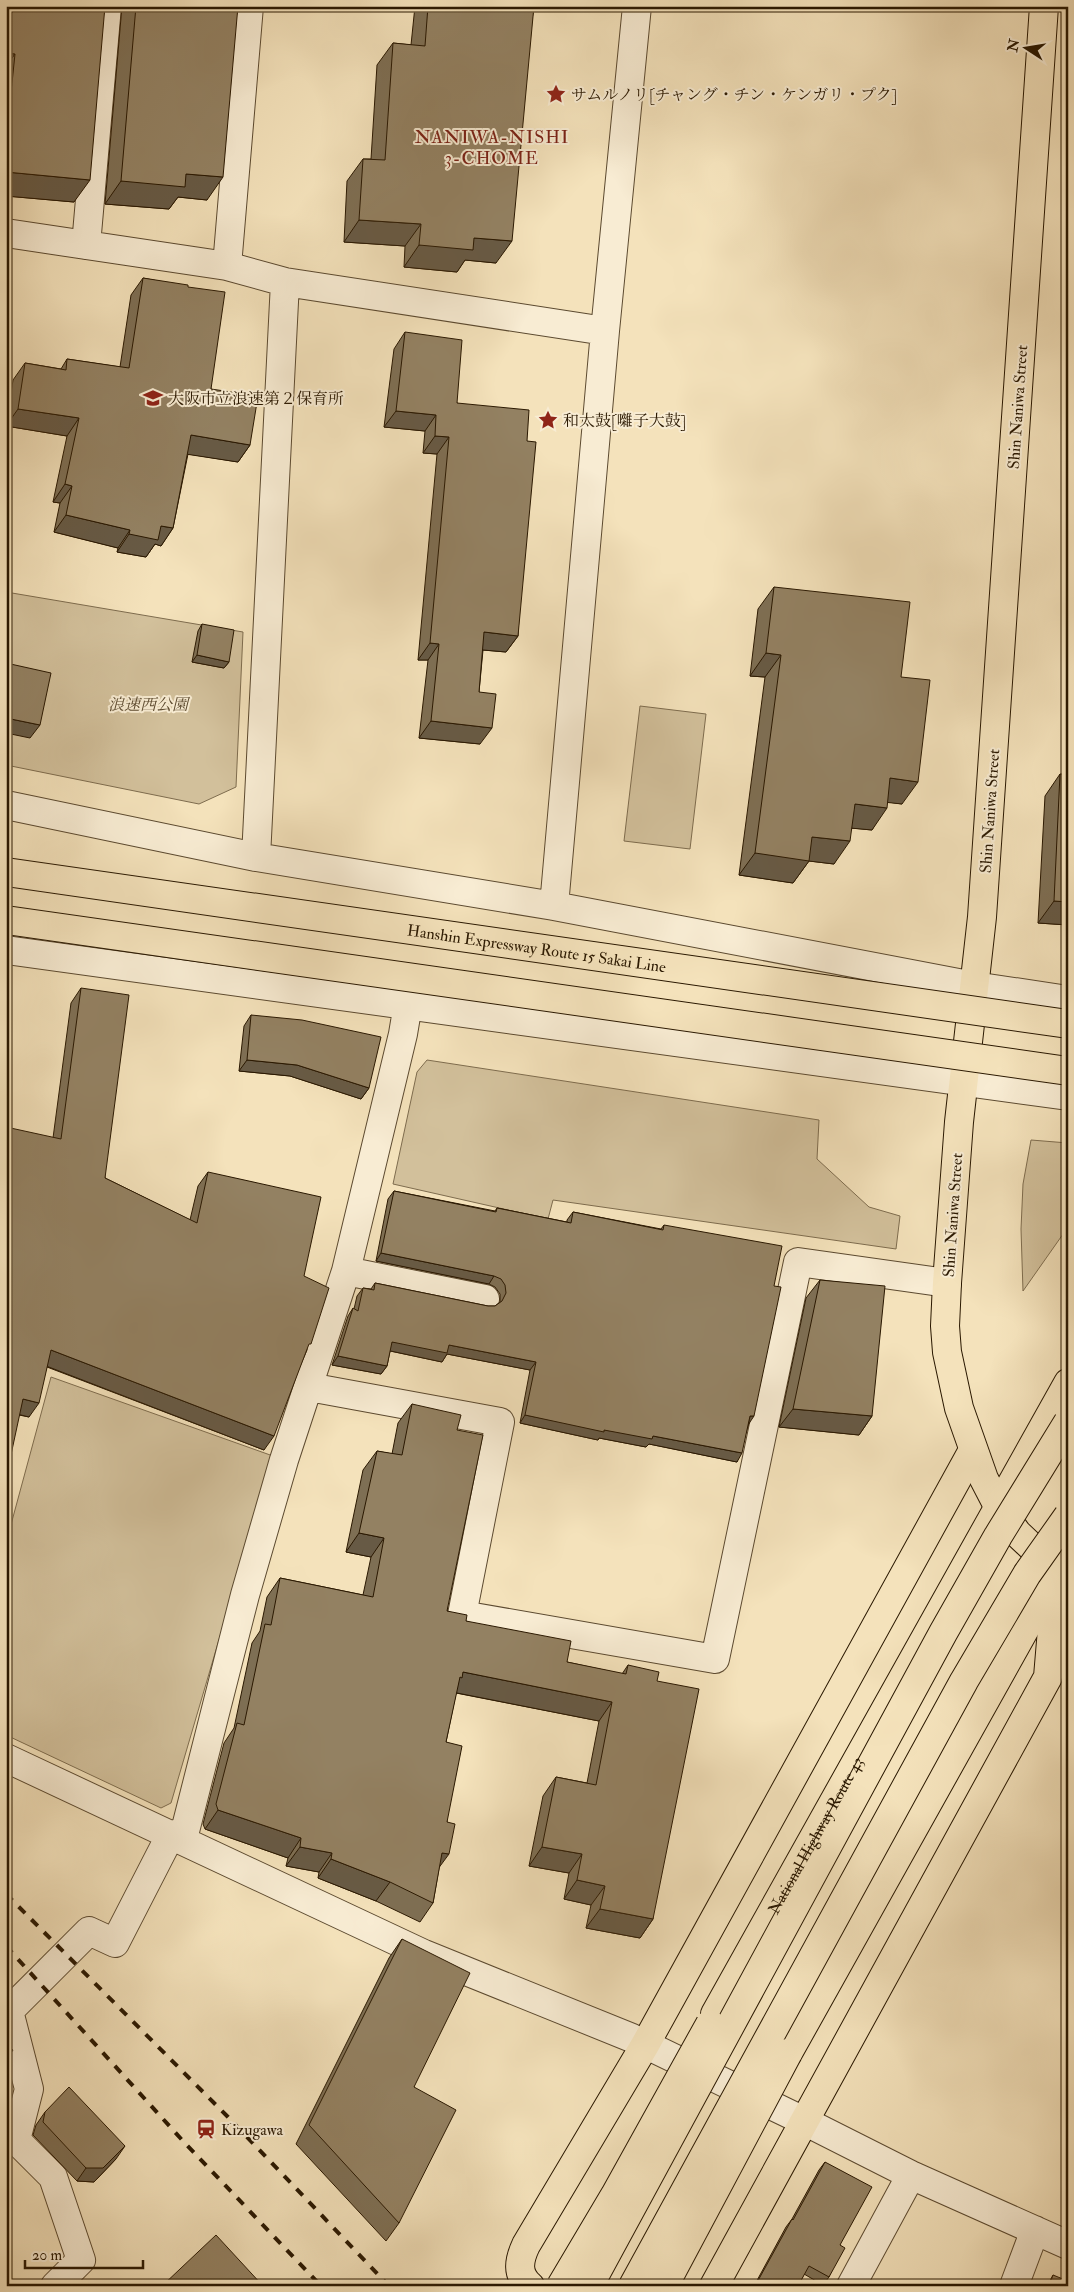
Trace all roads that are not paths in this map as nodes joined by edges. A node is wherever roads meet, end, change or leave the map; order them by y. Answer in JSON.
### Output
{"nodes":[{"id":1,"x":106,"y":6,"type":"edge"},
{"id":2,"x":249,"y":6,"type":"edge"},
{"id":3,"x":637,"y":6,"type":"edge"},
{"id":4,"x":1044,"y":6,"type":"edge"},
{"id":5,"x":6,"y":233,"type":"edge"},
{"id":6,"x":86,"y":245,"type":"junction"},
{"id":7,"x":227,"y":266,"type":"junction"},
{"id":8,"x":284,"y":282,"type":"junction"},
{"id":9,"x":605,"y":331,"type":"junction"},
{"id":10,"x":6,"y":805,"type":"edge"},
{"id":11,"x":256,"y":857,"type":"junction"},
{"id":12,"x":6,"y":872,"type":"edge"},
{"id":13,"x":554,"y":906,"type":"junction"},
{"id":14,"x":6,"y":920,"type":"edge"},
{"id":15,"x":6,"y":950,"type":"edge"},
{"id":16,"x":974,"y":986,"type":"junction"},
{"id":17,"x":1068,"y":1000,"type":"edge"},
{"id":18,"x":408,"y":1004,"type":"junction"},
{"id":19,"x":1068,"y":1024,"type":"edge"},
{"id":20,"x":1068,"y":1071,"type":"edge"},
{"id":21,"x":963,"y":1081,"type":"junction"},
{"id":22,"x":1068,"y":1096,"type":"edge"},
{"id":23,"x":346,"y":1271,"type":"junction"},
{"id":24,"x":946,"y":1283,"type":"junction"},
{"id":25,"x":485,"y":1299,"type":"dead end"},
{"id":26,"x":1068,"y":1383,"type":"edge"},
{"id":27,"x":310,"y":1387,"type":"junction"},
{"id":28,"x":1068,"y":1422,"type":"edge"},
{"id":29,"x":973,"y":1450,"type":"junction"},
{"id":30,"x":998,"y":1506,"type":"junction"},
{"id":31,"x":1068,"y":1516,"type":"edge"},
{"id":32,"x":1064,"y":1567,"type":"edge"},
{"id":33,"x":6,"y":1758,"type":"edge"},
{"id":34,"x":177,"y":1837,"type":"junction"},
{"id":35,"x":645,"y":2045,"type":"junction"},
{"id":36,"x":804,"y":2120,"type":"junction"},
{"id":37,"x":911,"y":2175,"type":"junction"},
{"id":38,"x":1035,"y":2230,"type":"junction"},
{"id":39,"x":1068,"y":2245,"type":"edge"},
{"id":40,"x":54,"y":2286,"type":"edge"},
{"id":41,"x":530,"y":2286,"type":"edge"},
{"id":42,"x":561,"y":2286,"type":"edge"},
{"id":43,"x":589,"y":2286,"type":"edge"},
{"id":44,"x":633,"y":2286,"type":"edge"},
{"id":45,"x":664,"y":2286,"type":"edge"},
{"id":46,"x":714,"y":2286,"type":"edge"},
{"id":47,"x":852,"y":2286,"type":"edge"},
{"id":48,"x":1014,"y":2286,"type":"edge"}],
"edges":[{"from":1,"to":6,"type":"street"},
{"from":2,"to":7,"type":"street"},
{"from":3,"to":9,"type":"street"},
{"from":4,"to":16,"type":"main road","name":"Shin Naniwa Street"},
{"from":5,"to":6,"type":"street"},
{"from":6,"to":7,"type":"street"},
{"from":7,"to":8,"type":"street"},
{"from":8,"to":9,"type":"street"},
{"from":8,"to":11,"type":"street"},
{"from":9,"to":13,"type":"street"},
{"from":10,"to":11,"type":"street"},
{"from":11,"to":13,"type":"street"},
{"from":12,"to":19,"type":"main road","name":"Hanshin Expressway Route 15 Sakai Line","bridge":true},
{"from":13,"to":16,"type":"street"},
{"from":14,"to":20,"type":"main road","bridge":true},
{"from":15,"to":18,"type":"street"},
{"from":16,"to":17,"type":"street"},
{"from":16,"to":21,"type":"main road","name":"Shin Naniwa Street"},
{"from":18,"to":21,"type":"street"},
{"from":18,"to":23,"type":"street"},
{"from":21,"to":22,"type":"street"},
{"from":21,"to":24,"type":"main road","name":"Shin Naniwa Street"},
{"from":23,"to":25,"type":"street"},
{"from":23,"to":27,"type":"street"},
{"from":24,"to":27,"type":"street"},
{"from":24,"to":29,"type":"main road","name":"Shin Naniwa Street"},
{"from":26,"to":30,"type":"main road","name":"National Highway Route 43"},
{"from":27,"to":34,"type":"street"},
{"from":28,"to":43,"type":"main road","bridge":true},
{"from":29,"to":30,"type":"main road","name":"Shin Naniwa Street"},
{"from":29,"to":35,"type":"main road"},
{"from":30,"to":32,"type":"main road","name":"Shin Naniwa Street"},
{"from":30,"to":42,"type":"main road","name":"National Highway Route 43","bridge":true},
{"from":31,"to":44,"type":"main road","bridge":true},
{"from":32,"to":36,"type":"main road"},
{"from":32,"to":45,"type":"main road","bridge":true},
{"from":33,"to":34,"type":"street"},
{"from":34,"to":35,"type":"street"},
{"from":34,"to":40,"type":"street"},
{"from":35,"to":36,"type":"street"},
{"from":35,"to":41,"type":"main road"},
{"from":36,"to":37,"type":"street"},
{"from":36,"to":46,"type":"main road"},
{"from":37,"to":38,"type":"street"},
{"from":37,"to":47,"type":"street"},
{"from":38,"to":39,"type":"street"},
{"from":38,"to":48,"type":"street"}]}
